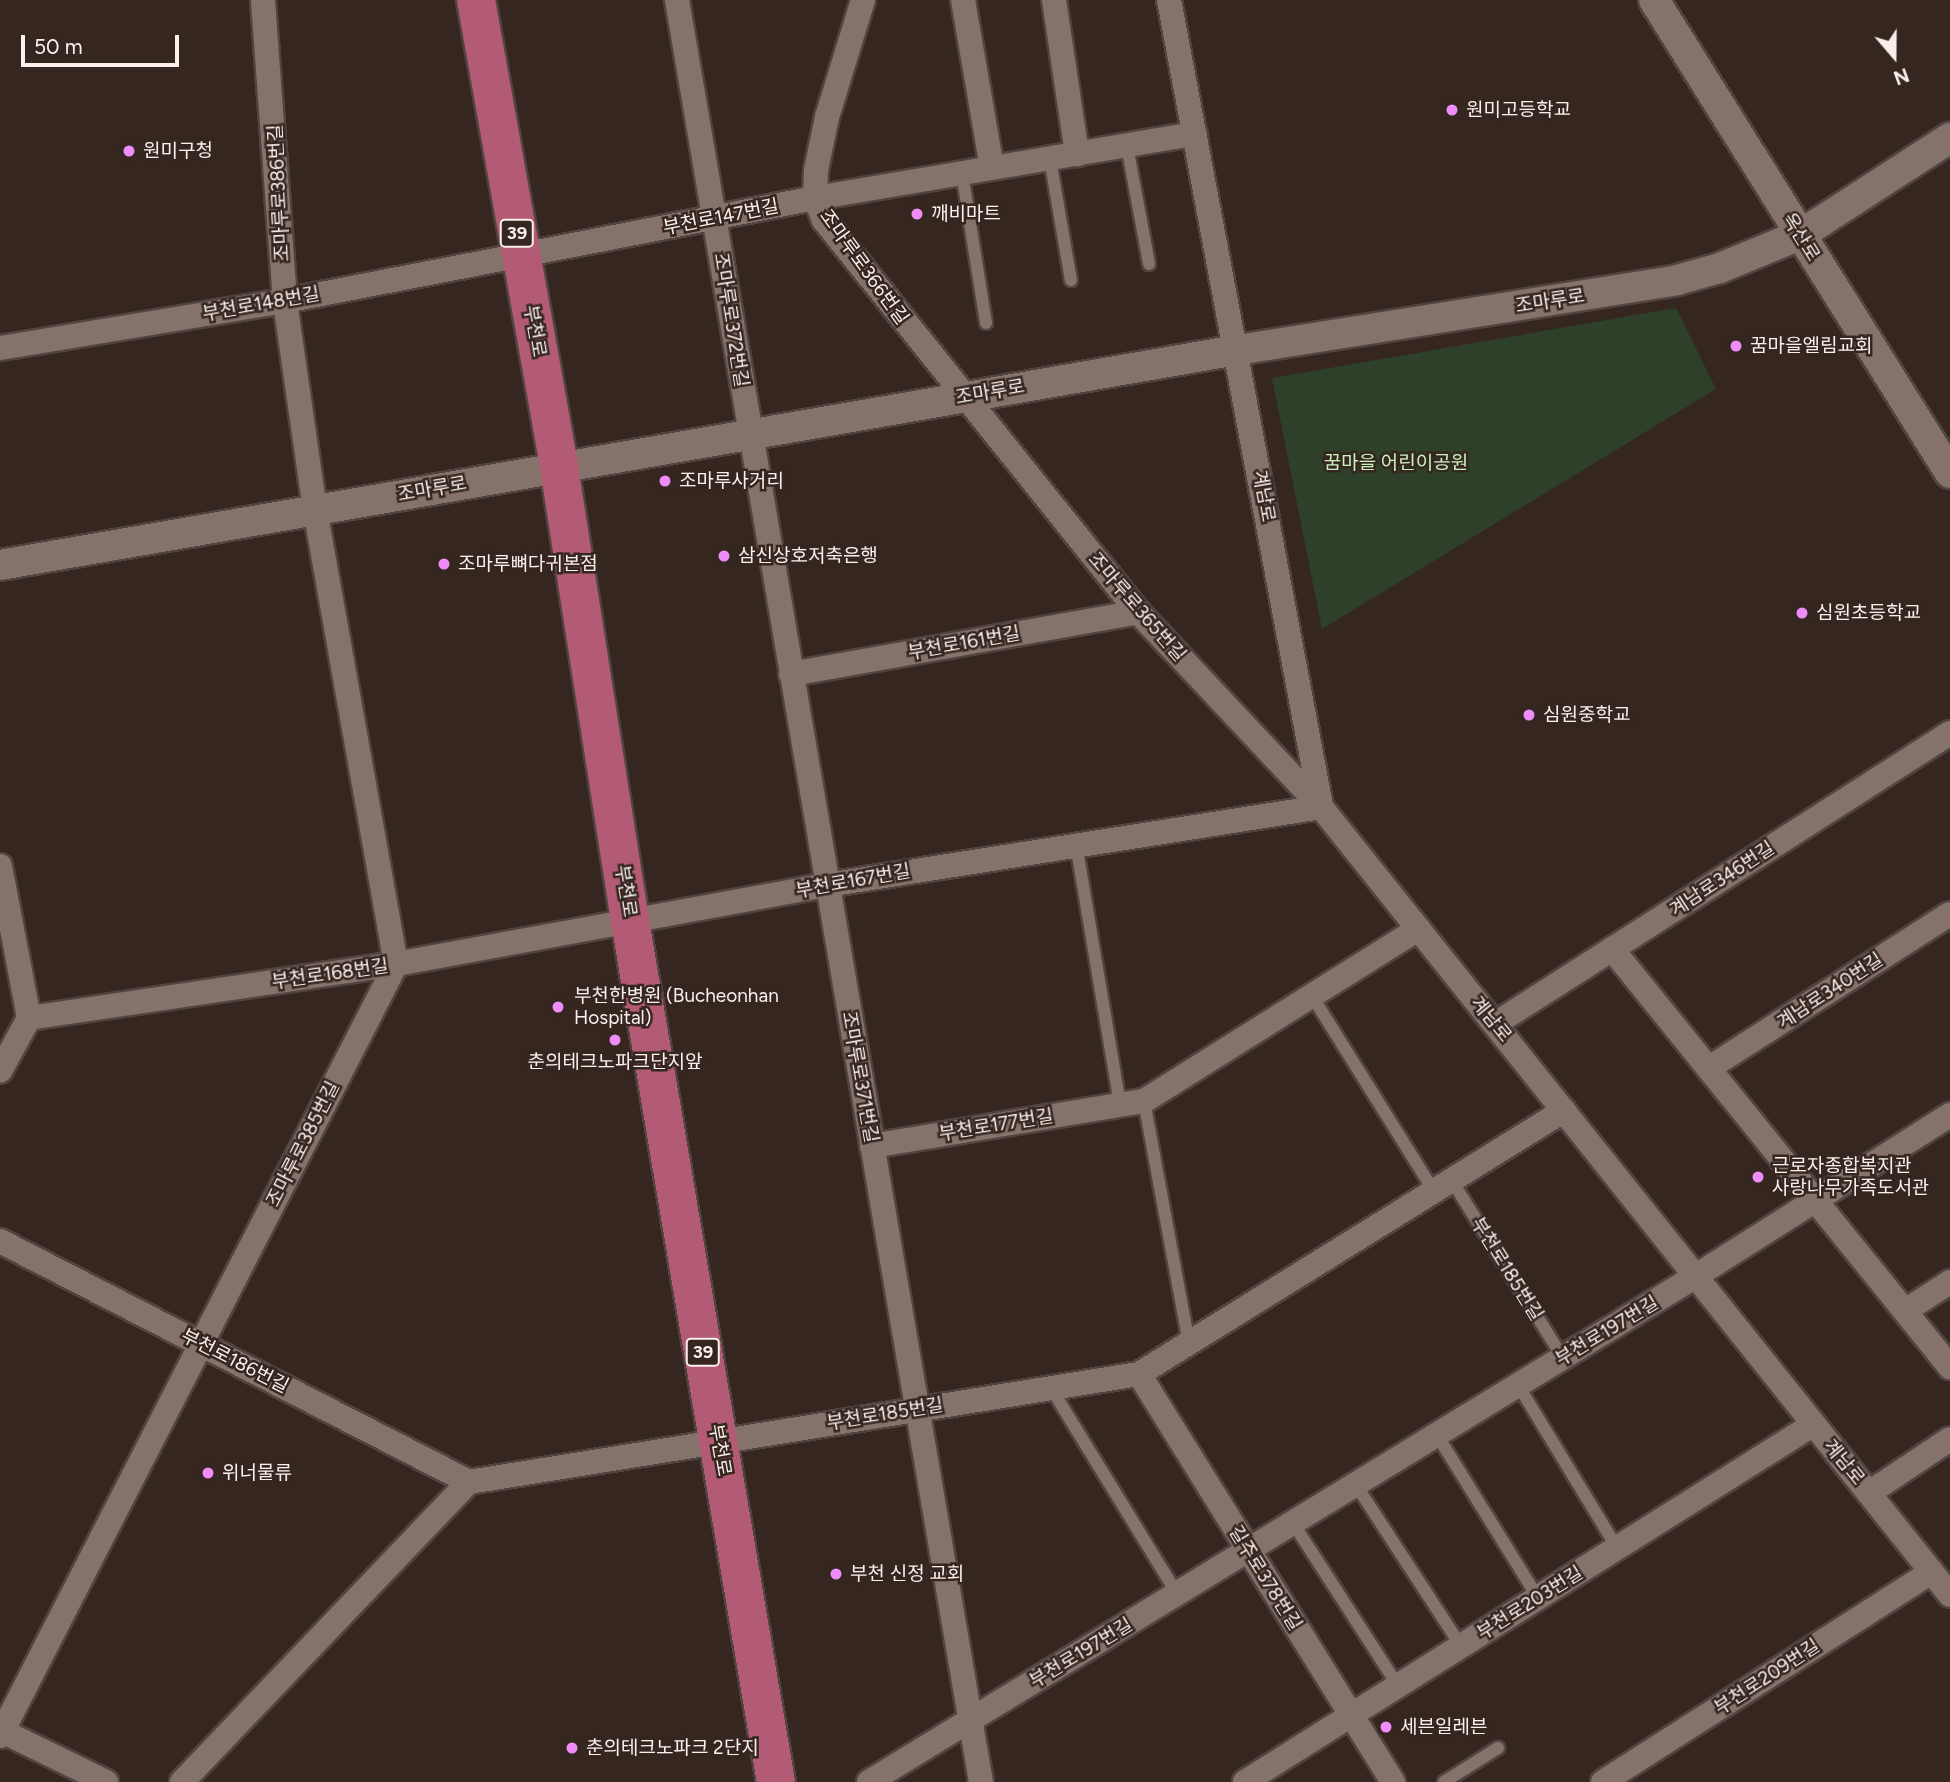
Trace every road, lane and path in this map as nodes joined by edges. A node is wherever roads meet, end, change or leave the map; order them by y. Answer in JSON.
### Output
{"nodes":[{"id":1,"x":263,"y":0,"type":"edge"},
{"id":2,"x":476,"y":0,"type":"edge"},
{"id":3,"x":677,"y":0,"type":"edge"},
{"id":4,"x":863,"y":0,"type":"edge"},
{"id":5,"x":963,"y":0,"type":"edge"},
{"id":6,"x":1054,"y":0,"type":"edge"},
{"id":7,"x":1169,"y":0,"type":"edge"},
{"id":8,"x":1654,"y":0,"type":"edge"},
{"id":9,"x":1195,"y":134,"type":"junction"},
{"id":10,"x":1950,"y":138,"type":"edge"},
{"id":11,"x":1127,"y":145,"type":"junction"},
{"id":12,"x":1077,"y":154,"type":"junction"},
{"id":13,"x":1050,"y":159,"type":"junction"},
{"id":14,"x":992,"y":169,"type":"junction"},
{"id":15,"x":962,"y":173,"type":"junction"},
{"id":16,"x":816,"y":198,"type":"junction"},
{"id":17,"x":714,"y":218,"type":"junction"},
{"id":18,"x":1800,"y":235,"type":"junction"},
{"id":19,"x":522,"y":256,"type":"junction"},
{"id":20,"x":1149,"y":264,"type":"dead end"},
{"id":21,"x":1071,"y":280,"type":"dead end"},
{"id":22,"x":285,"y":300,"type":"junction"},
{"id":23,"x":986,"y":323,"type":"dead end"},
{"id":24,"x":0,"y":348,"type":"edge"},
{"id":25,"x":1237,"y":350,"type":"junction"},
{"id":26,"x":963,"y":397,"type":"junction"},
{"id":27,"x":750,"y":434,"type":"junction"},
{"id":28,"x":559,"y":467,"type":"junction"},
{"id":29,"x":1950,"y":473,"type":"edge"},
{"id":30,"x":315,"y":510,"type":"junction"},
{"id":31,"x":0,"y":565,"type":"edge"},
{"id":32,"x":1138,"y":612,"type":"junction"},
{"id":33,"x":791,"y":674,"type":"junction"},
{"id":34,"x":1950,"y":733,"type":"edge"},
{"id":35,"x":1321,"y":807,"type":"junction"},
{"id":36,"x":1076,"y":844,"type":"junction"},
{"id":37,"x":0,"y":866,"type":"edge"},
{"id":38,"x":827,"y":885,"type":"junction"},
{"id":39,"x":1950,"y":914,"type":"edge"},
{"id":40,"x":630,"y":921,"type":"junction"},
{"id":41,"x":1419,"y":929,"type":"junction"},
{"id":42,"x":1612,"y":949,"type":"junction"},
{"id":43,"x":396,"y":964,"type":"junction"},
{"id":44,"x":1312,"y":996,"type":"junction"},
{"id":45,"x":29,"y":1018,"type":"junction"},
{"id":46,"x":1494,"y":1024,"type":"junction"},
{"id":47,"x":1709,"y":1069,"type":"junction"},
{"id":48,"x":0,"y":1071,"type":"edge"},
{"id":49,"x":1132,"y":1103,"type":"junction"},
{"id":50,"x":1564,"y":1111,"type":"junction"},
{"id":51,"x":1950,"y":1115,"type":"edge"},
{"id":52,"x":872,"y":1146,"type":"junction"},
{"id":53,"x":1443,"y":1186,"type":"junction"},
{"id":54,"x":1816,"y":1200,"type":"junction"},
{"id":55,"x":0,"y":1241,"type":"edge"},
{"id":56,"x":1696,"y":1276,"type":"junction"},
{"id":57,"x":1950,"y":1282,"type":"edge"},
{"id":58,"x":1905,"y":1311,"type":"junction"},
{"id":59,"x":1189,"y":1343,"type":"junction"},
{"id":60,"x":201,"y":1344,"type":"junction"},
{"id":61,"x":1563,"y":1357,"type":"junction"},
{"id":62,"x":1950,"y":1367,"type":"edge"},
{"id":63,"x":1139,"y":1374,"type":"junction"},
{"id":64,"x":1518,"y":1385,"type":"junction"},
{"id":65,"x":1051,"y":1388,"type":"junction"},
{"id":66,"x":917,"y":1409,"type":"junction"},
{"id":67,"x":1814,"y":1424,"type":"junction"},
{"id":68,"x":1437,"y":1435,"type":"junction"},
{"id":69,"x":1950,"y":1439,"type":"edge"},
{"id":70,"x":719,"y":1440,"type":"junction"},
{"id":71,"x":469,"y":1482,"type":"junction"},
{"id":72,"x":1356,"y":1485,"type":"junction"},
{"id":73,"x":1869,"y":1493,"type":"junction"},
{"id":74,"x":1293,"y":1523,"type":"junction"},
{"id":75,"x":1617,"y":1548,"type":"junction"},
{"id":76,"x":1248,"y":1550,"type":"junction"},
{"id":77,"x":1944,"y":1585,"type":"edge"},
{"id":78,"x":1177,"y":1594,"type":"junction"},
{"id":79,"x":1538,"y":1598,"type":"junction"},
{"id":80,"x":1461,"y":1646,"type":"junction"},
{"id":81,"x":1398,"y":1686,"type":"junction"},
{"id":82,"x":1351,"y":1716,"type":"junction"},
{"id":83,"x":970,"y":1721,"type":"junction"},
{"id":84,"x":1,"y":1733,"type":"edge"},
{"id":85,"x":1497,"y":1748,"type":"dead end"},
{"id":86,"x":106,"y":1782,"type":"edge"},
{"id":87,"x":182,"y":1782,"type":"edge"},
{"id":88,"x":776,"y":1782,"type":"edge"},
{"id":89,"x":869,"y":1782,"type":"edge"},
{"id":90,"x":981,"y":1782,"type":"edge"},
{"id":91,"x":1245,"y":1782,"type":"edge"},
{"id":92,"x":1393,"y":1782,"type":"edge"},
{"id":93,"x":1444,"y":1782,"type":"edge"},
{"id":94,"x":1603,"y":1782,"type":"edge"}],
"edges":[{"from":1,"to":22,"type":"street","name":"조마루로386번길"},
{"from":2,"to":19,"type":"main road","name":"부천로","number":"39"},
{"from":3,"to":17,"type":"street","name":"조마루로372번길"},
{"from":4,"to":16,"type":"street","name":"조마루로366번길"},
{"from":5,"to":14,"type":"street"},
{"from":6,"to":12,"type":"street"},
{"from":7,"to":9,"type":"street","name":"계남로"},
{"from":8,"to":18,"type":"street","name":"옥산로"},
{"from":9,"to":11,"type":"street","name":"부천로147번길"},
{"from":9,"to":25,"type":"street","name":"계남로"},
{"from":10,"to":18,"type":"street","name":"조마루로"},
{"from":11,"to":12,"type":"street","name":"부천로147번길"},
{"from":11,"to":20,"type":"lane"},
{"from":12,"to":13,"type":"street","name":"부천로147번길"},
{"from":13,"to":14,"type":"street","name":"부천로147번길"},
{"from":13,"to":21,"type":"lane"},
{"from":14,"to":15,"type":"street","name":"부천로147번길"},
{"from":15,"to":16,"type":"street","name":"부천로147번길"},
{"from":15,"to":23,"type":"lane"},
{"from":16,"to":17,"type":"street","name":"부천로147번길"},
{"from":16,"to":26,"type":"street","name":"조마루로366번길"},
{"from":17,"to":19,"type":"street","name":"부천로147번길"},
{"from":17,"to":27,"type":"street","name":"조마루로372번길"},
{"from":18,"to":25,"type":"street","name":"조마루로"},
{"from":18,"to":29,"type":"street","name":"옥산로"},
{"from":19,"to":22,"type":"street","name":"부천로148번길"},
{"from":19,"to":28,"type":"main road","name":"부천로","number":"39"},
{"from":22,"to":24,"type":"street","name":"부천로148번길"},
{"from":22,"to":30,"type":"street","name":"조마루로386번길"},
{"from":25,"to":26,"type":"street","name":"조마루로"},
{"from":25,"to":35,"type":"street","name":"계남로"},
{"from":26,"to":27,"type":"street","name":"조마루로"},
{"from":26,"to":32,"type":"street","name":"조마루로365번길"},
{"from":27,"to":28,"type":"street","name":"조마루로"},
{"from":27,"to":33,"type":"street","name":"조마루로371번길"},
{"from":28,"to":30,"type":"street","name":"조마루로"},
{"from":28,"to":40,"type":"main road","name":"부천로","number":"39"},
{"from":30,"to":31,"type":"street","name":"조마루로"},
{"from":30,"to":43,"type":"street"},
{"from":32,"to":33,"type":"street","name":"부천로161번길"},
{"from":32,"to":35,"type":"street","name":"조마루로365번길"},
{"from":33,"to":38,"type":"street","name":"조마루로371번길"},
{"from":34,"to":42,"type":"street","name":"계남로346번길"},
{"from":35,"to":36,"type":"street","name":"부천로167번길"},
{"from":35,"to":41,"type":"street","name":"계남로"},
{"from":36,"to":38,"type":"street","name":"부천로167번길"},
{"from":36,"to":49,"type":"lane"},
{"from":37,"to":45,"type":"street"},
{"from":38,"to":40,"type":"street","name":"부천로167번길"},
{"from":38,"to":52,"type":"street","name":"조마루로371번길"},
{"from":39,"to":47,"type":"street","name":"계남로340번길"},
{"from":40,"to":43,"type":"street","name":"부천로168번길"},
{"from":40,"to":70,"type":"main road","name":"부천로","number":"39"},
{"from":41,"to":44,"type":"street","name":"부천로177번길"},
{"from":41,"to":46,"type":"street","name":"계남로"},
{"from":42,"to":46,"type":"street","name":"계남로346번길"},
{"from":42,"to":47,"type":"street"},
{"from":43,"to":45,"type":"street","name":"부천로168번길"},
{"from":43,"to":60,"type":"street","name":"조마루로385번길"},
{"from":44,"to":49,"type":"street","name":"부천로177번길"},
{"from":44,"to":53,"type":"lane"},
{"from":45,"to":48,"type":"street"},
{"from":46,"to":50,"type":"street","name":"계남로"},
{"from":47,"to":54,"type":"street"},
{"from":49,"to":52,"type":"street","name":"부천로177번길"},
{"from":49,"to":59,"type":"lane"},
{"from":50,"to":53,"type":"street","name":"부천로185번길"},
{"from":50,"to":56,"type":"street","name":"계남로"},
{"from":51,"to":54,"type":"street","name":"부천로197번길"},
{"from":52,"to":66,"type":"street","name":"조마루로371번길"},
{"from":53,"to":59,"type":"street","name":"부천로185번길"},
{"from":53,"to":61,"type":"lane","name":"부천로185번길"},
{"from":54,"to":56,"type":"street","name":"부천로197번길"},
{"from":54,"to":58,"type":"street"},
{"from":55,"to":60,"type":"street","name":"부천로186번길"},
{"from":56,"to":61,"type":"street","name":"부천로197번길"},
{"from":56,"to":67,"type":"street","name":"계남로"},
{"from":57,"to":58,"type":"street"},
{"from":58,"to":62,"type":"street"},
{"from":59,"to":63,"type":"street","name":"부천로185번길"},
{"from":60,"to":71,"type":"street","name":"부천로186번길"},
{"from":60,"to":84,"type":"street","name":"조마루로385번길"},
{"from":61,"to":64,"type":"street","name":"부천로197번길"},
{"from":63,"to":65,"type":"street","name":"부천로185번길"},
{"from":63,"to":76,"type":"street","name":"길주로378번길"},
{"from":64,"to":68,"type":"street","name":"부천로197번길"},
{"from":64,"to":75,"type":"lane"},
{"from":65,"to":66,"type":"street","name":"부천로185번길"},
{"from":65,"to":78,"type":"lane"},
{"from":66,"to":70,"type":"street","name":"부천로185번길"},
{"from":66,"to":83,"type":"street","name":"조마루로371번길"},
{"from":67,"to":73,"type":"street","name":"계남로"},
{"from":67,"to":75,"type":"street","name":"부천로203번길"},
{"from":68,"to":72,"type":"street","name":"부천로197번길"},
{"from":68,"to":79,"type":"lane"},
{"from":69,"to":73,"type":"street"},
{"from":70,"to":71,"type":"street"},
{"from":70,"to":88,"type":"main road","name":"부천로","number":"39"},
{"from":71,"to":87,"type":"street"},
{"from":72,"to":74,"type":"street","name":"부천로197번길"},
{"from":72,"to":80,"type":"lane"},
{"from":73,"to":77,"type":"street","name":"계남로"},
{"from":74,"to":76,"type":"street","name":"부천로197번길"},
{"from":74,"to":81,"type":"lane"},
{"from":75,"to":79,"type":"street","name":"부천로203번길"},
{"from":76,"to":78,"type":"street","name":"부천로197번길"},
{"from":76,"to":82,"type":"street","name":"길주로378번길"},
{"from":77,"to":94,"type":"street","name":"부천로209번길"},
{"from":78,"to":83,"type":"street","name":"부천로197번길"},
{"from":79,"to":80,"type":"street","name":"부천로203번길"},
{"from":80,"to":81,"type":"street","name":"부천로203번길"},
{"from":81,"to":82,"type":"street","name":"부천로203번길"},
{"from":82,"to":91,"type":"street","name":"부천로203번길"},
{"from":82,"to":92,"type":"street","name":"길주로378번길"},
{"from":83,"to":89,"type":"street","name":"부천로197번길"},
{"from":83,"to":90,"type":"street","name":"조마루로371번길"},
{"from":84,"to":86,"type":"street"},
{"from":85,"to":93,"type":"lane"}]}
